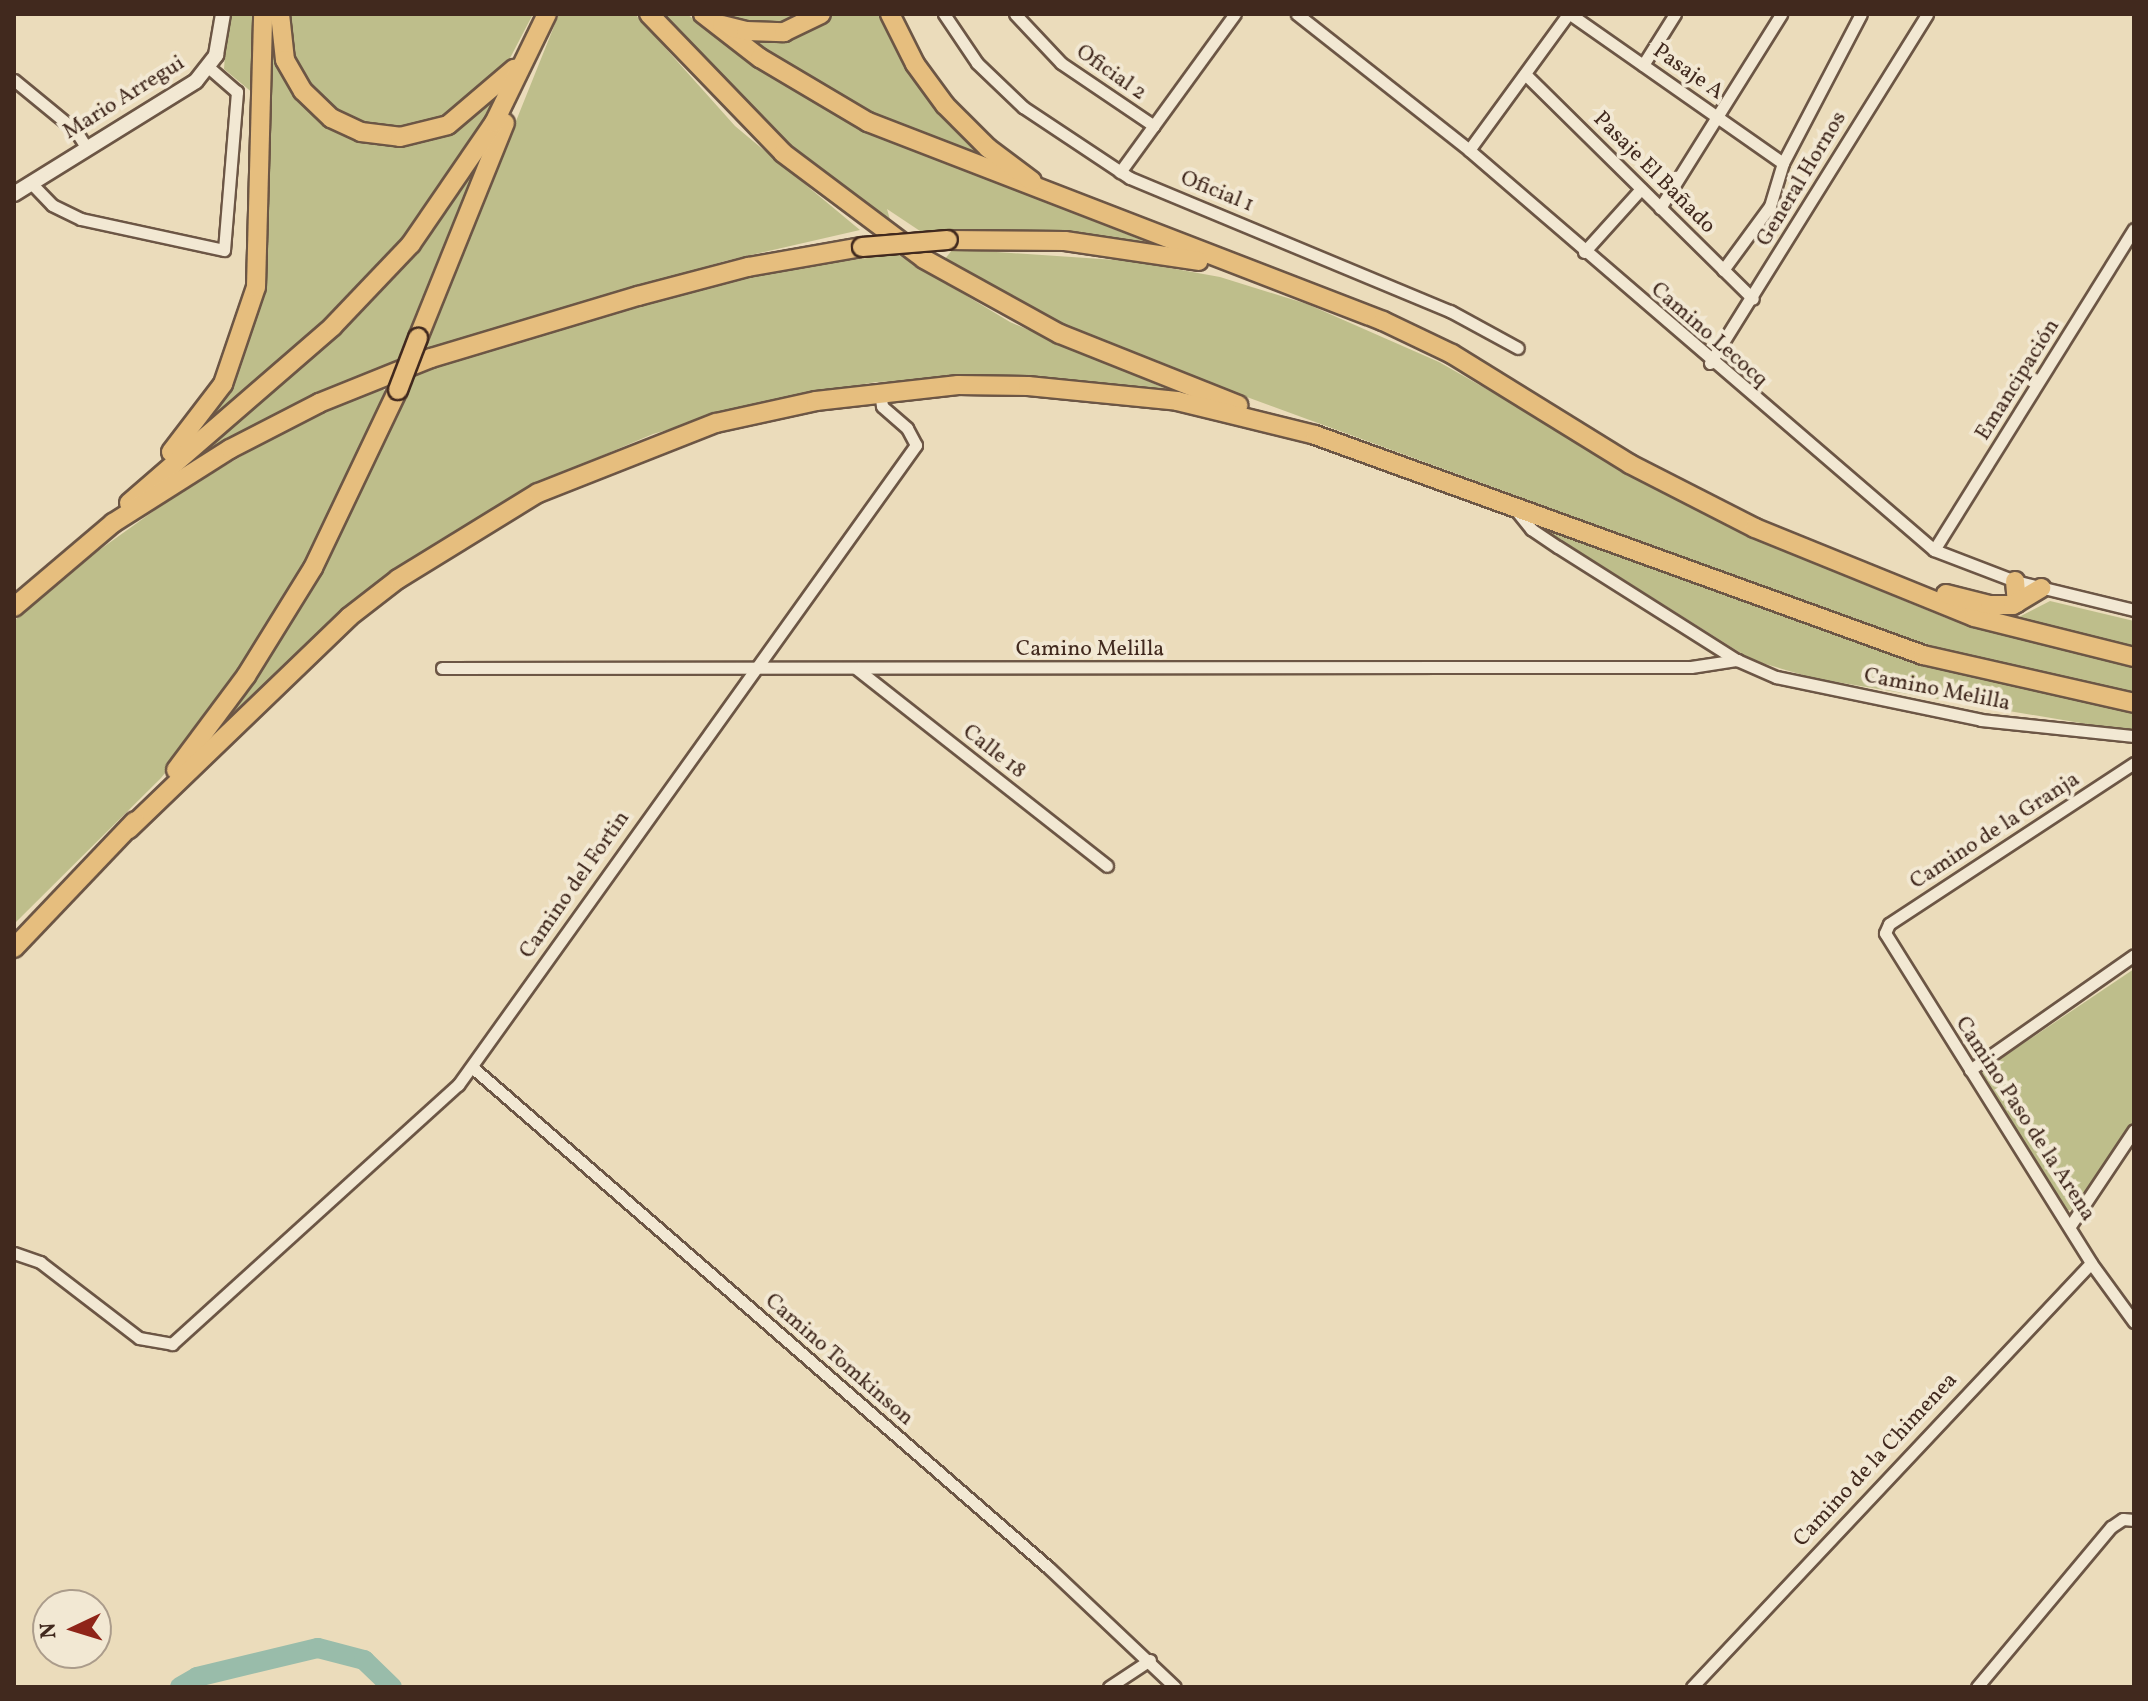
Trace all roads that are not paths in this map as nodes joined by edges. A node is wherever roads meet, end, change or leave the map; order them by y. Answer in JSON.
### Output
{"nodes":[{"id":1,"x":223,"y":14,"type":"edge"},
{"id":2,"x":263,"y":14,"type":"edge"},
{"id":3,"x":280,"y":14,"type":"edge"},
{"id":4,"x":547,"y":14,"type":"edge"},
{"id":5,"x":649,"y":14,"type":"edge"},
{"id":6,"x":821,"y":14,"type":"edge"},
{"id":7,"x":890,"y":14,"type":"edge"},
{"id":8,"x":1015,"y":14,"type":"edge"},
{"id":9,"x":1235,"y":14,"type":"edge"},
{"id":10,"x":1297,"y":14,"type":"edge"},
{"id":11,"x":1569,"y":14,"type":"edge"},
{"id":12,"x":1675,"y":14,"type":"edge"},
{"id":13,"x":1781,"y":14,"type":"edge"},
{"id":14,"x":1861,"y":14,"type":"edge"},
{"id":15,"x":1927,"y":14,"type":"edge"},
{"id":16,"x":949,"y":16,"type":"edge"},
{"id":17,"x":707,"y":18,"type":"edge"},
{"id":18,"x":538,"y":34,"type":"junction"},
{"id":19,"x":1643,"y":65,"type":"junction"},
{"id":20,"x":209,"y":68,"type":"junction"},
{"id":21,"x":1527,"y":76,"type":"junction"},
{"id":22,"x":14,"y":80,"type":"edge"},
{"id":23,"x":1718,"y":117,"type":"junction"},
{"id":24,"x":1154,"y":126,"type":"junction"},
{"id":25,"x":86,"y":147,"type":"junction"},
{"id":26,"x":1469,"y":150,"type":"junction"},
{"id":27,"x":1783,"y":163,"type":"junction"},
{"id":28,"x":1120,"y":172,"type":"junction"},
{"id":29,"x":31,"y":183,"type":"junction"},
{"id":30,"x":1641,"y":189,"type":"junction"},
{"id":31,"x":14,"y":194,"type":"edge"},
{"id":32,"x":1066,"y":199,"type":"junction"},
{"id":33,"x":1660,"y":208,"type":"junction"},
{"id":34,"x":2134,"y":229,"type":"edge"},
{"id":35,"x":1584,"y":252,"type":"junction"},
{"id":36,"x":1723,"y":270,"type":"junction"},
{"id":37,"x":1268,"y":279,"type":"junction"},
{"id":38,"x":1753,"y":299,"type":"junction"},
{"id":39,"x":1518,"y":348,"type":"dead end"},
{"id":40,"x":1710,"y":363,"type":"junction"},
{"id":41,"x":880,"y":392,"type":"junction"},
{"id":42,"x":1315,"y":435,"type":"junction"},
{"id":43,"x":1512,"y":506,"type":"junction"},
{"id":44,"x":1934,"y":550,"type":"junction"},
{"id":45,"x":67,"y":558,"type":"junction"},
{"id":46,"x":1830,"y":561,"type":"junction"},
{"id":47,"x":2015,"y":581,"type":"junction"},
{"id":48,"x":2041,"y":588,"type":"junction"},
{"id":49,"x":2017,"y":603,"type":"junction"},
{"id":50,"x":14,"y":607,"type":"edge"},
{"id":51,"x":2134,"y":610,"type":"edge"},
{"id":52,"x":2134,"y":657,"type":"edge"},
{"id":53,"x":1737,"y":660,"type":"junction"},
{"id":54,"x":442,"y":668,"type":"dead end"},
{"id":55,"x":756,"y":669,"type":"junction"},
{"id":56,"x":857,"y":669,"type":"junction"},
{"id":57,"x":2134,"y":703,"type":"edge"},
{"id":58,"x":2134,"y":736,"type":"edge"},
{"id":59,"x":2134,"y":763,"type":"edge"},
{"id":60,"x":129,"y":829,"type":"junction"},
{"id":61,"x":1107,"y":866,"type":"dead end"},
{"id":62,"x":1885,"y":936,"type":"joint"},
{"id":63,"x":14,"y":948,"type":"edge"},
{"id":64,"x":2134,"y":955,"type":"edge"},
{"id":65,"x":472,"y":1067,"type":"junction"},
{"id":66,"x":1970,"y":1070,"type":"junction"},
{"id":67,"x":2134,"y":1130,"type":"edge"},
{"id":68,"x":2070,"y":1226,"type":"junction"},
{"id":69,"x":14,"y":1253,"type":"edge"},
{"id":70,"x":2091,"y":1263,"type":"junction"},
{"id":71,"x":2134,"y":1322,"type":"edge"},
{"id":72,"x":2128,"y":1520,"type":"edge"},
{"id":73,"x":1150,"y":1660,"type":"junction"},
{"id":74,"x":1109,"y":1687,"type":"edge"},
{"id":75,"x":1175,"y":1687,"type":"edge"},
{"id":76,"x":1692,"y":1687,"type":"edge"},
{"id":77,"x":1977,"y":1687,"type":"edge"}],
"edges":[{"from":1,"to":20,"type":"street","name":"Mario Arregui"},
{"from":2,"to":45,"type":"highway"},
{"from":3,"to":18,"type":"highway"},
{"from":4,"to":18,"type":"highway"},
{"from":5,"to":42,"type":"highway"},
{"from":6,"to":17,"type":"highway"},
{"from":7,"to":32,"type":"highway"},
{"from":8,"to":24,"type":"street","name":"Oficial 2"},
{"from":9,"to":24,"type":"street"},
{"from":10,"to":26,"type":"street","name":"Camino Lecocq"},
{"from":11,"to":19,"type":"street","name":"Pasaje A"},
{"from":11,"to":21,"type":"street"},
{"from":12,"to":19,"type":"street"},
{"from":13,"to":23,"type":"street"},
{"from":14,"to":27,"type":"street"},
{"from":15,"to":38,"type":"street","name":"General Hornos"},
{"from":16,"to":28,"type":"street","name":"Oficial 1"},
{"from":17,"to":32,"type":"highway"},
{"from":18,"to":45,"type":"highway"},
{"from":18,"to":60,"type":"highway","bridge":true},
{"from":19,"to":23,"type":"street","name":"Pasaje A"},
{"from":20,"to":25,"type":"street","name":"Mario Arregui"},
{"from":20,"to":29,"type":"street"},
{"from":21,"to":26,"type":"street"},
{"from":21,"to":30,"type":"street","name":"Pasaje El Bañado"},
{"from":22,"to":25,"type":"street"},
{"from":23,"to":27,"type":"street","name":"Pasaje A"},
{"from":23,"to":33,"type":"street"},
{"from":24,"to":28,"type":"street"},
{"from":25,"to":29,"type":"street","name":"Mario Arregui"},
{"from":26,"to":35,"type":"street","name":"Camino Lecocq"},
{"from":27,"to":36,"type":"street"},
{"from":28,"to":39,"type":"street","name":"Oficial 1"},
{"from":29,"to":31,"type":"street","name":"Mario Arregui"},
{"from":30,"to":33,"type":"street","name":"Pasaje El Bañado"},
{"from":30,"to":35,"type":"street"},
{"from":32,"to":37,"type":"highway"},
{"from":33,"to":36,"type":"street","name":"Pasaje El Bañado"},
{"from":34,"to":44,"type":"street","name":"Emancipación"},
{"from":35,"to":40,"type":"street","name":"Camino Lecocq"},
{"from":36,"to":38,"type":"street","name":"Pasaje El Bañado"},
{"from":37,"to":45,"type":"highway","bridge":true},
{"from":37,"to":46,"type":"highway"},
{"from":38,"to":40,"type":"street","name":"General Hornos"},
{"from":40,"to":44,"type":"street","name":"Camino Lecocq"},
{"from":41,"to":42,"type":"highway"},
{"from":41,"to":55,"type":"street","name":"Camino del Fortin"},
{"from":41,"to":60,"type":"highway"},
{"from":42,"to":43,"type":"highway"},
{"from":43,"to":53,"type":"street","name":"Camino Melilla"},
{"from":43,"to":57,"type":"highway"},
{"from":44,"to":47,"type":"street","name":"Camino Lecocq"},
{"from":45,"to":50,"type":"highway"},
{"from":46,"to":49,"type":"highway"},
{"from":46,"to":52,"type":"highway"},
{"from":47,"to":48,"type":"street","name":"Camino Lecocq"},
{"from":47,"to":49,"type":"highway"},
{"from":48,"to":49,"type":"highway"},
{"from":48,"to":51,"type":"street","name":"Camino Lecocq"},
{"from":53,"to":56,"type":"street","name":"Camino Melilla"},
{"from":53,"to":58,"type":"street","name":"Camino Melilla"},
{"from":54,"to":55,"type":"street","name":"Camino Melilla"},
{"from":55,"to":56,"type":"street","name":"Camino Melilla"},
{"from":55,"to":65,"type":"street","name":"Camino del Fortin"},
{"from":56,"to":61,"type":"street","name":"Calle 18"},
{"from":59,"to":62,"type":"street","name":"Camino de la Granja"},
{"from":60,"to":63,"type":"highway"},
{"from":62,"to":66,"type":"street","name":"Camino Paso de la Arena"},
{"from":64,"to":66,"type":"street"},
{"from":65,"to":69,"type":"street","name":"Camino del Fortin"},
{"from":65,"to":73,"type":"street","name":"Camino Tomkinson"},
{"from":66,"to":68,"type":"street","name":"Camino Paso de la Arena"},
{"from":67,"to":68,"type":"street"},
{"from":68,"to":70,"type":"street","name":"Camino Paso de la Arena"},
{"from":70,"to":71,"type":"street","name":"Camino Paso de la Arena"},
{"from":70,"to":76,"type":"street","name":"Camino de la Chimenea"},
{"from":72,"to":77,"type":"street"},
{"from":73,"to":74,"type":"street"},
{"from":73,"to":75,"type":"street","name":"Camino Tomkinson"}]}
